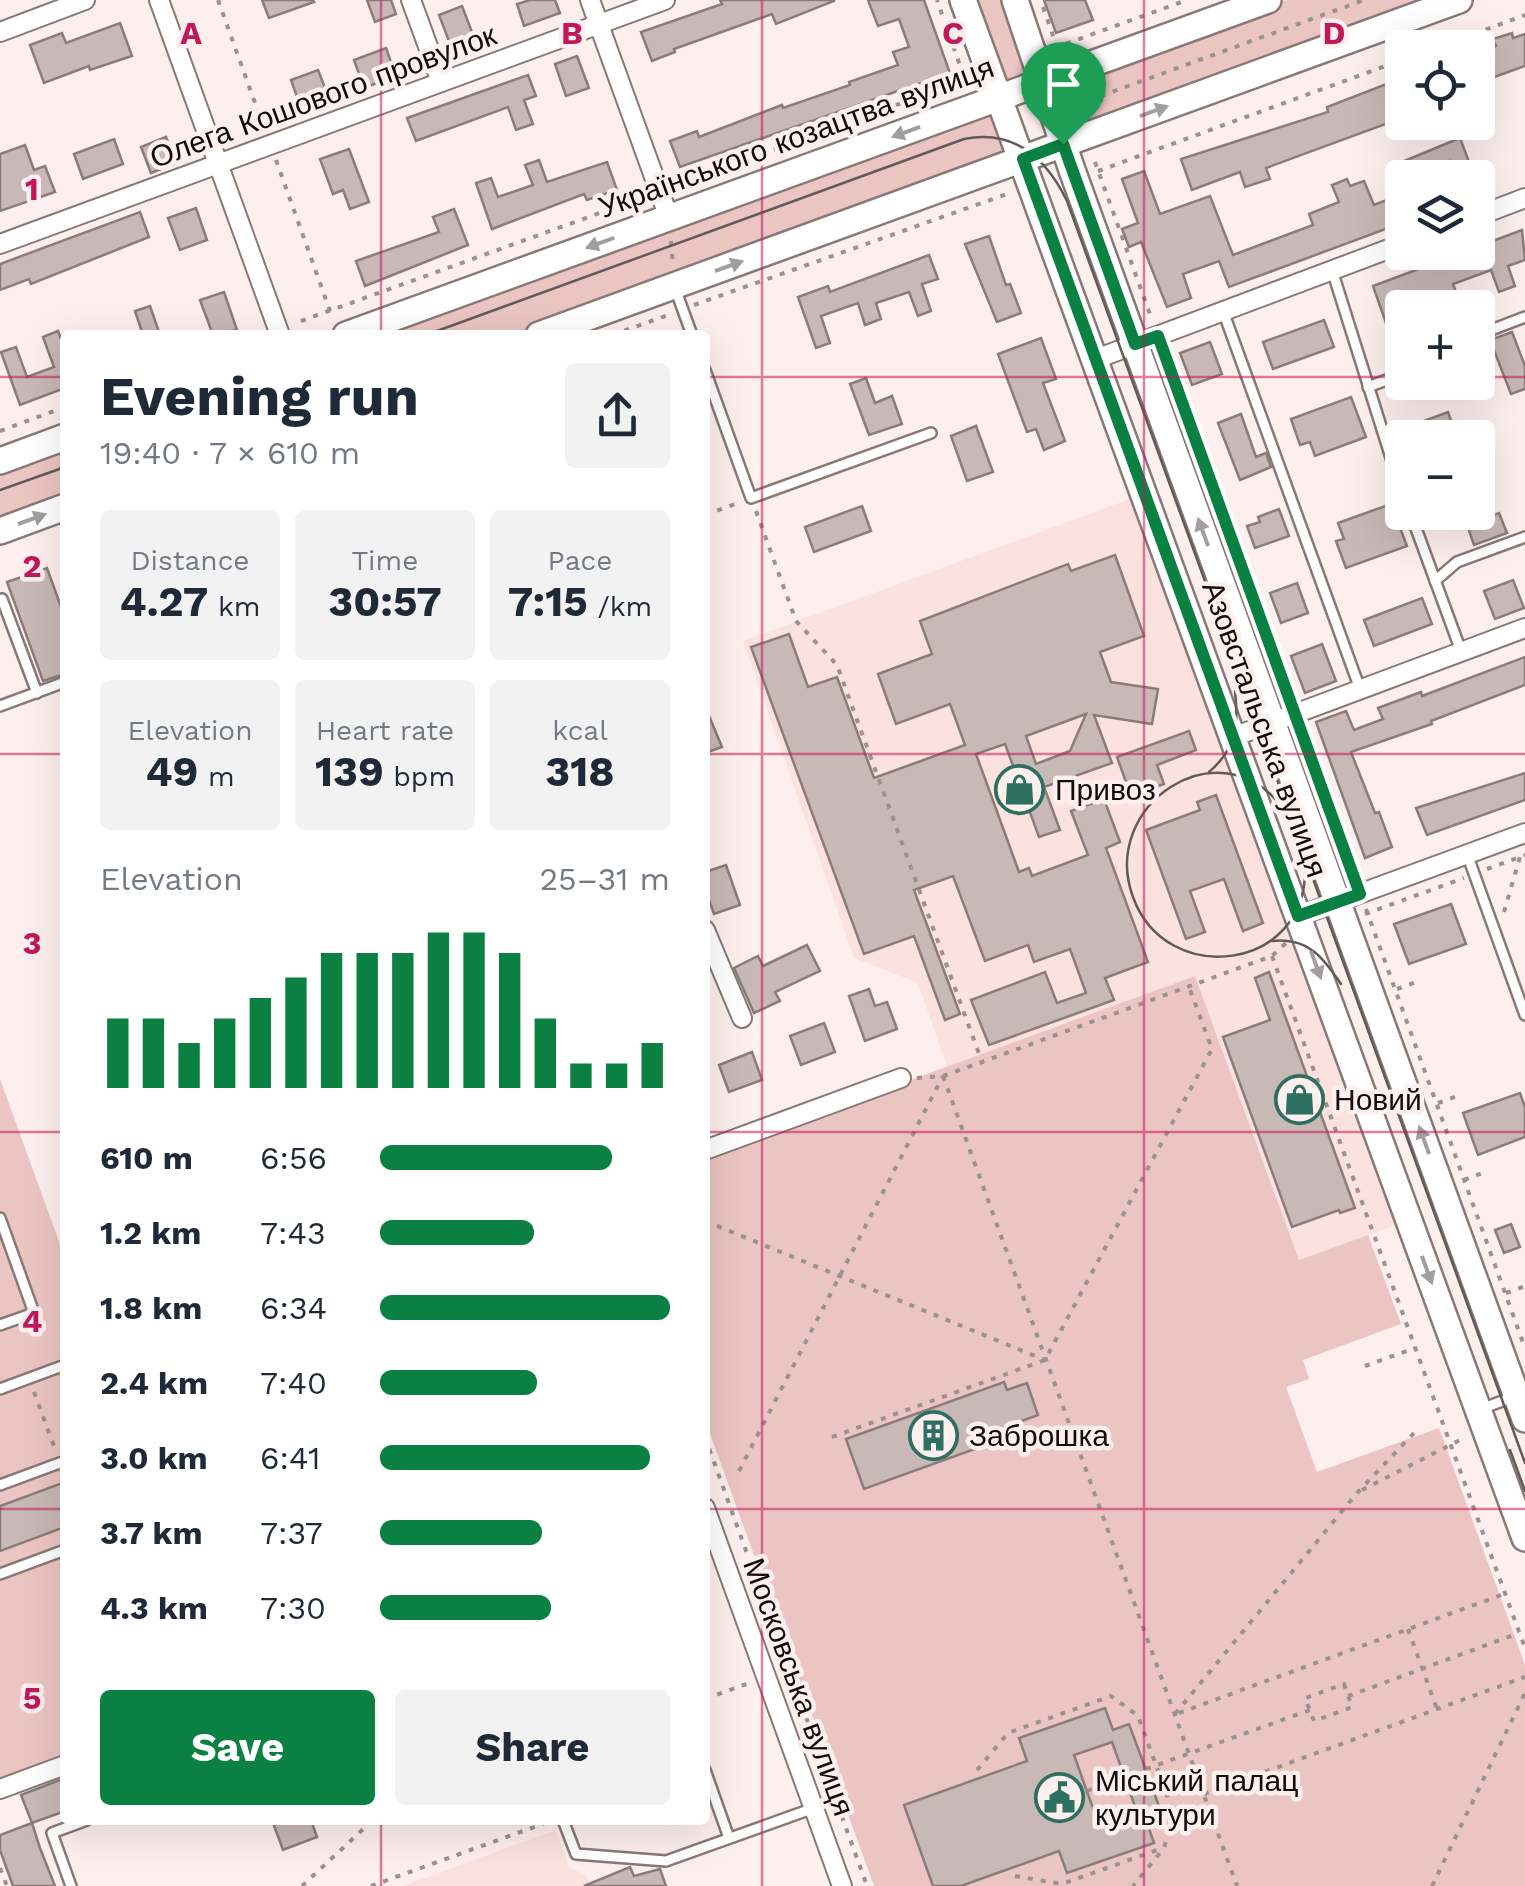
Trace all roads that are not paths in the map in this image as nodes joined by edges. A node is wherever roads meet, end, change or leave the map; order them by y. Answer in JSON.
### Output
{"nodes":[{"id":1,"x":84,"y":0,"type":"edge"},
{"id":2,"x":159,"y":0,"type":"edge"},
{"id":3,"x":411,"y":0,"type":"edge"},
{"id":4,"x":590,"y":0,"type":"edge"},
{"id":5,"x":664,"y":0,"type":"edge"},
{"id":6,"x":963,"y":0,"type":"edge"},
{"id":7,"x":1014,"y":0,"type":"edge"},
{"id":8,"x":1268,"y":0,"type":"edge"},
{"id":9,"x":1459,"y":0,"type":"edge"},
{"id":10,"x":599,"y":24,"type":"junction"},
{"id":11,"x":0,"y":32,"type":"edge"},
{"id":12,"x":441,"y":82,"type":"junction"},
{"id":13,"x":1044,"y":82,"type":"junction"},
{"id":14,"x":998,"y":99,"type":"junction"},
{"id":15,"x":1063,"y":144,"type":"junction"},
{"id":16,"x":1023,"y":159,"type":"junction"},
{"id":17,"x":218,"y":164,"type":"junction"},
{"id":18,"x":1525,"y":198,"type":"edge"},
{"id":19,"x":1495,"y":209,"type":"edge"},
{"id":20,"x":669,"y":218,"type":"junction"},
{"id":21,"x":0,"y":244,"type":"edge"},
{"id":22,"x":1385,"y":250,"type":"edge"},
{"id":23,"x":1332,"y":270,"type":"junction"},
{"id":24,"x":679,"y":298,"type":"junction"},
{"id":25,"x":1223,"y":311,"type":"junction"},
{"id":26,"x":1525,"y":317,"type":"edge"},
{"id":27,"x":1495,"y":328,"type":"edge"},
{"id":28,"x":278,"y":330,"type":"edge"},
{"id":29,"x":360,"y":330,"type":"edge"},
{"id":30,"x":558,"y":330,"type":"edge"},
{"id":31,"x":690,"y":330,"type":"edge"},
{"id":32,"x":1146,"y":340,"type":"junction"},
{"id":33,"x":1096,"y":359,"type":"junction"},
{"id":34,"x":1385,"y":380,"type":"edge"},
{"id":35,"x":710,"y":384,"type":"edge"},
{"id":36,"x":1368,"y":387,"type":"junction"},
{"id":37,"x":932,"y":433,"type":"dead end"},
{"id":38,"x":60,"y":439,"type":"edge"},
{"id":39,"x":1385,"y":440,"type":"edge"},
{"id":40,"x":0,"y":461,"type":"edge"},
{"id":41,"x":60,"y":509,"type":"edge"},
{"id":42,"x":1416,"y":530,"type":"edge"},
{"id":43,"x":0,"y":531,"type":"edge"},
{"id":44,"x":1525,"y":536,"type":"edge"},
{"id":45,"x":1435,"y":582,"type":"junction"},
{"id":46,"x":0,"y":600,"type":"edge"},
{"id":47,"x":1525,"y":628,"type":"edge"},
{"id":48,"x":1461,"y":652,"type":"junction"},
{"id":49,"x":60,"y":684,"type":"edge"},
{"id":50,"x":1360,"y":689,"type":"junction"},
{"id":51,"x":37,"y":693,"type":"junction"},
{"id":52,"x":0,"y":706,"type":"edge"},
{"id":53,"x":1284,"y":718,"type":"junction"},
{"id":54,"x":1233,"y":737,"type":"junction"},
{"id":55,"x":1525,"y":833,"type":"edge"},
{"id":56,"x":1467,"y":854,"type":"junction"},
{"id":57,"x":1349,"y":898,"type":"junction"},
{"id":58,"x":1298,"y":916,"type":"junction"},
{"id":59,"x":710,"y":942,"type":"edge"},
{"id":60,"x":1525,"y":1015,"type":"edge"},
{"id":61,"x":742,"y":1018,"type":"dead end"},
{"id":62,"x":900,"y":1078,"type":"road end"},
{"id":63,"x":710,"y":1148,"type":"edge"},
{"id":64,"x":0,"y":1218,"type":"edge"},
{"id":65,"x":0,"y":1325,"type":"edge"},
{"id":66,"x":60,"y":1368,"type":"edge"},
{"id":67,"x":0,"y":1390,"type":"edge"},
{"id":68,"x":1522,"y":1402,"type":"edge"},
{"id":69,"x":1478,"y":1410,"type":"junction"},
{"id":70,"x":60,"y":1462,"type":"edge"},
{"id":71,"x":0,"y":1485,"type":"edge"},
{"id":72,"x":710,"y":1527,"type":"edge"},
{"id":73,"x":1525,"y":1538,"type":"edge"},
{"id":74,"x":60,"y":1552,"type":"edge"},
{"id":75,"x":0,"y":1574,"type":"edge"},
{"id":76,"x":60,"y":1767,"type":"edge"},
{"id":77,"x":710,"y":1784,"type":"edge"},
{"id":78,"x":0,"y":1789,"type":"edge"},
{"id":79,"x":814,"y":1808,"type":"junction"},
{"id":80,"x":74,"y":1825,"type":"edge"},
{"id":81,"x":566,"y":1825,"type":"edge"},
{"id":82,"x":730,"y":1838,"type":"junction"},
{"id":83,"x":71,"y":1886,"type":"edge"},
{"id":84,"x":842,"y":1886,"type":"edge"}],
"edges":[{"from":1,"to":11,"type":"street"},
{"from":2,"to":17,"type":"street"},
{"from":3,"to":12,"type":"street"},
{"from":4,"to":10,"type":"street"},
{"from":5,"to":10,"type":"street","name":"Олега Кошового провулок"},
{"from":6,"to":14,"type":"street","name":"Азовстальська вулиця"},
{"from":7,"to":13,"type":"street","name":"Азовстальська вулиця"},
{"from":8,"to":13,"type":"street","name":"Українського козацтва вулиця"},
{"from":15,"to":9,"type":"street","one_way":true},
{"from":10,"to":12,"type":"street","name":"Олега Кошового провулок"},
{"from":10,"to":20,"type":"street"},
{"from":12,"to":17,"type":"street","name":"Олега Кошового провулок"},
{"from":13,"to":14,"type":"street","name":"Українського козацтва вулиця"},
{"from":13,"to":15,"type":"street","name":"Азовстальська вулиця"},
{"from":14,"to":16,"type":"street","name":"Азовстальська вулиця"},
{"from":14,"to":20,"type":"street","name":"Українського козацтва вулиця","one_way":true},
{"from":15,"to":16,"type":"street"},
{"from":15,"to":32,"type":"street","name":"Азовстальська вулиця"},
{"from":24,"to":16,"type":"street","one_way":true},
{"from":16,"to":33,"type":"street","name":"Азовстальська вулиця"},
{"from":17,"to":21,"type":"street","name":"Олега Кошового провулок"},
{"from":17,"to":28,"type":"street"},
{"from":18,"to":19,"type":"street"},
{"from":20,"to":29,"type":"street","name":"Українського козацтва вулиця","one_way":true},
{"from":22,"to":23,"type":"street"},
{"from":23,"to":25,"type":"street"},
{"from":23,"to":36,"type":"lane"},
{"from":24,"to":30,"type":"street"},
{"from":24,"to":31,"type":"lane"},
{"from":25,"to":32,"type":"street"},
{"from":25,"to":50,"type":"lane"},
{"from":26,"to":27,"type":"lane"},
{"from":32,"to":33,"type":"street"},
{"from":53,"to":32,"type":"street","name":"Азовстальська вулиця","one_way":true},
{"from":33,"to":54,"type":"street","name":"Азовстальська вулиця"},
{"from":34,"to":36,"type":"lane"},
{"from":35,"to":37,"type":"lane"},
{"from":36,"to":39,"type":"lane"},
{"from":38,"to":40,"type":"street"},
{"from":43,"to":41,"type":"street","one_way":true},
{"from":42,"to":45,"type":"lane"},
{"from":44,"to":45,"type":"lane"},
{"from":45,"to":48,"type":"lane"},
{"from":46,"to":51,"type":"lane"},
{"from":47,"to":48,"type":"street"},
{"from":48,"to":50,"type":"street"},
{"from":49,"to":51,"type":"lane"},
{"from":50,"to":53,"type":"street"},
{"from":51,"to":52,"type":"lane"},
{"from":53,"to":54,"type":"street"},
{"from":53,"to":57,"type":"street","name":"Азовстальська вулиця"},
{"from":54,"to":58,"type":"street","name":"Азовстальська вулиця"},
{"from":55,"to":56,"type":"street"},
{"from":56,"to":57,"type":"street"},
{"from":56,"to":60,"type":"lane"},
{"from":57,"to":58,"type":"street"},
{"from":68,"to":57,"type":"street","name":"Азовстальська вулиця","one_way":true},
{"from":58,"to":69,"type":"street","name":"Азовстальська вулиця","one_way":true},
{"from":59,"to":61,"type":"street"},
{"from":62,"to":63,"type":"street"},
{"from":64,"to":65,"type":"lane"},
{"from":66,"to":67,"type":"lane"},
{"from":68,"to":69,"type":"lane"},
{"from":69,"to":73,"type":"street","name":"Азовстальська вулиця"},
{"from":70,"to":71,"type":"lane"},
{"from":72,"to":79,"type":"street","name":"Московська вулиця"},
{"from":74,"to":75,"type":"lane"},
{"from":76,"to":78,"type":"street"},
{"from":77,"to":82,"type":"lane"},
{"from":79,"to":82,"type":"lane"},
{"from":79,"to":84,"type":"street","name":"Московська вулиця"},
{"from":80,"to":83,"type":"lane"},
{"from":81,"to":82,"type":"lane"}]}
